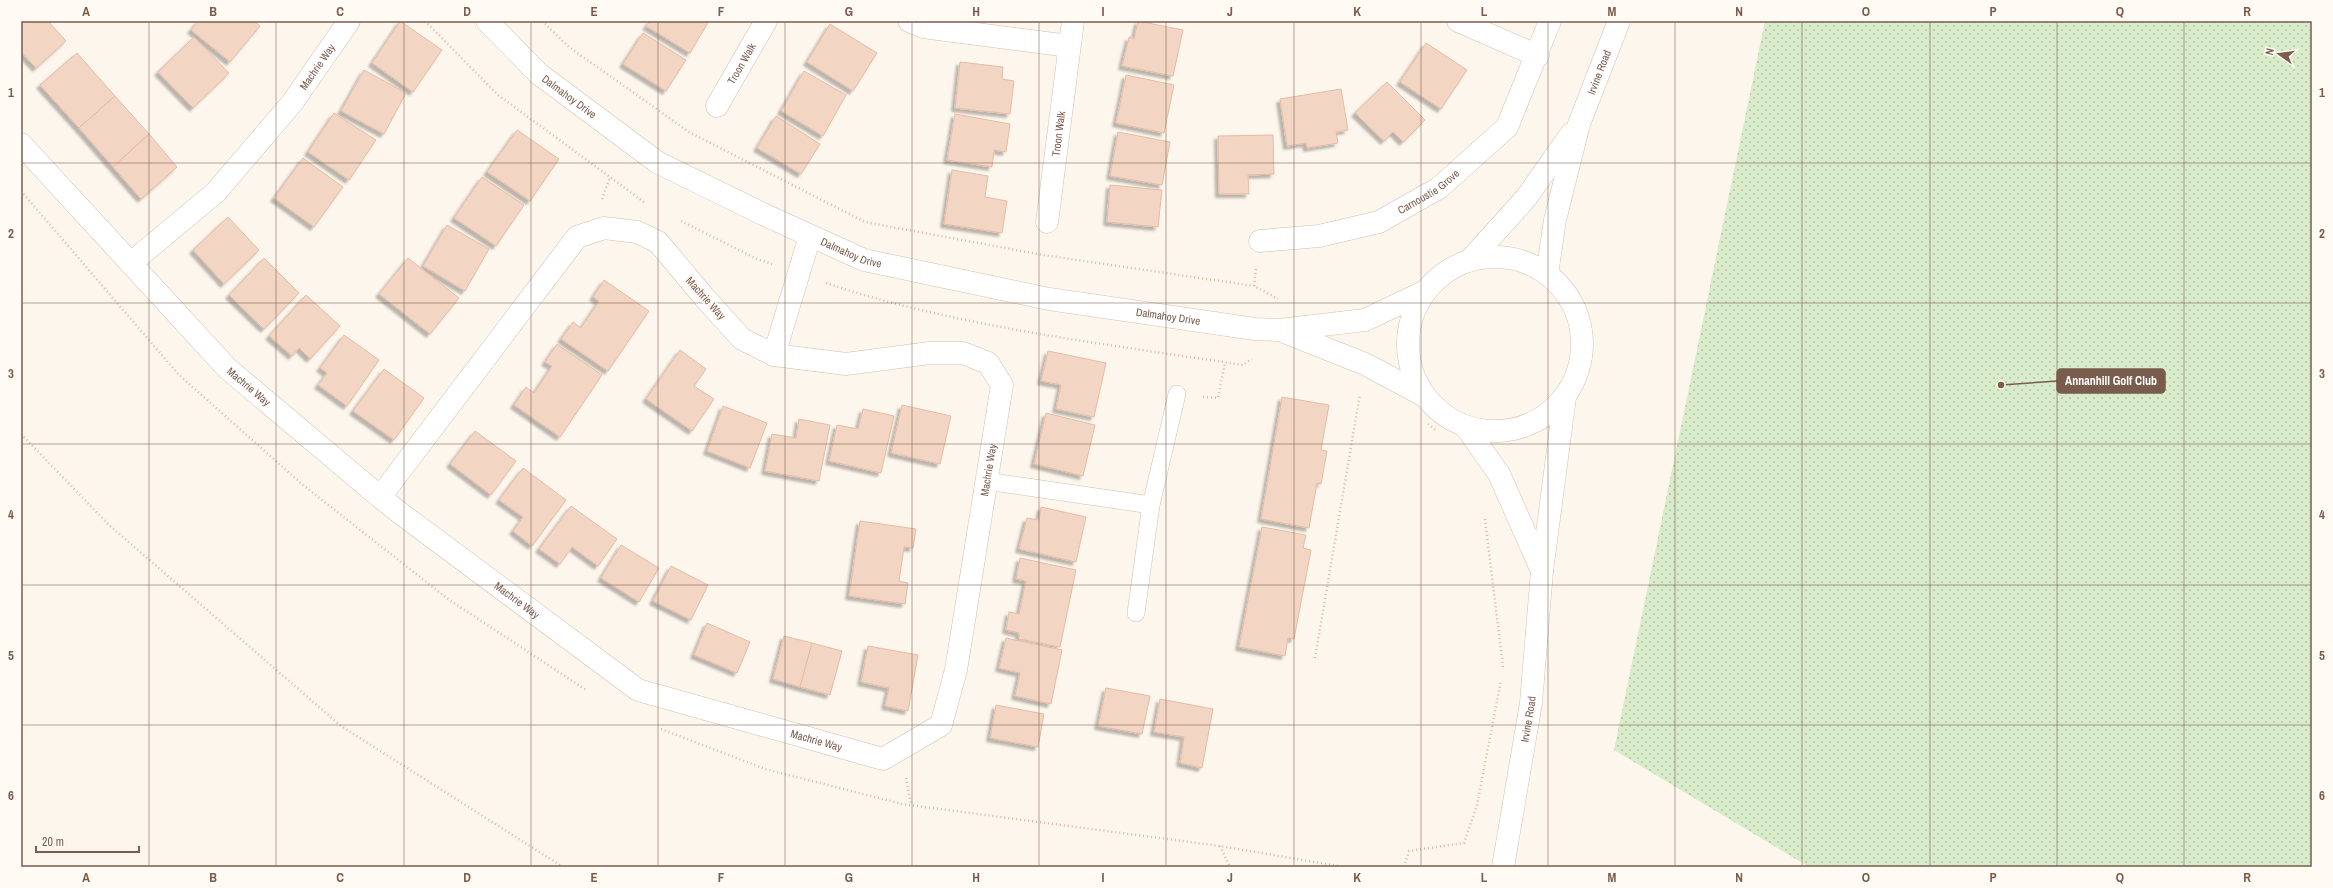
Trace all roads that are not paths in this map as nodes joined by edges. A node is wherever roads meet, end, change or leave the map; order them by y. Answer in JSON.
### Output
{"nodes":[{"id":1,"x":348,"y":21,"type":"edge"},
{"id":2,"x":487,"y":21,"type":"edge"},
{"id":3,"x":766,"y":21,"type":"edge"},
{"id":4,"x":909,"y":21,"type":"edge"},
{"id":5,"x":1073,"y":21,"type":"edge"},
{"id":6,"x":1458,"y":21,"type":"edge"},
{"id":7,"x":1550,"y":21,"type":"edge"},
{"id":8,"x":1619,"y":21,"type":"edge"},
{"id":9,"x":1069,"y":46,"type":"junction"},
{"id":10,"x":1538,"y":56,"type":"junction"},
{"id":11,"x":717,"y":106,"type":"dead end"},
{"id":12,"x":1579,"y":124,"type":"junction"},
{"id":13,"x":21,"y":144,"type":"edge"},
{"id":14,"x":1047,"y":222,"type":"dead end"},
{"id":15,"x":810,"y":236,"type":"junction"},
{"id":16,"x":1260,"y":241,"type":"road end"},
{"id":17,"x":1470,"y":260,"type":"junction"},
{"id":18,"x":131,"y":263,"type":"junction"},
{"id":19,"x":1547,"y":274,"type":"junction"},
{"id":20,"x":1426,"y":290,"type":"junction"},
{"id":21,"x":1279,"y":330,"type":"junction"},
{"id":22,"x":774,"y":355,"type":"junction"},
{"id":23,"x":1177,"y":394,"type":"road end"},
{"id":24,"x":1423,"y":395,"type":"junction"},
{"id":25,"x":1565,"y":397,"type":"junction"},
{"id":26,"x":1466,"y":428,"type":"junction"},
{"id":27,"x":986,"y":481,"type":"junction"},
{"id":28,"x":380,"y":496,"type":"junction"},
{"id":29,"x":1151,"y":505,"type":"junction"},
{"id":30,"x":1542,"y":570,"type":"junction"},
{"id":31,"x":1136,"y":613,"type":"dead end"},
{"id":32,"x":1503,"y":867,"type":"edge"}],
"edges":[{"from":1,"to":18,"type":"street","name":"Machrie Way"},
{"from":2,"to":15,"type":"street","name":"Dalmahoy Drive"},
{"from":3,"to":11,"type":"street","name":"Troon Walk"},
{"from":4,"to":9,"type":"street"},
{"from":5,"to":9,"type":"street","name":"Troon Walk"},
{"from":6,"to":10,"type":"street"},
{"from":7,"to":10,"type":"street","name":"Carnoustie Grove"},
{"from":8,"to":12,"type":"street","name":"Irvine Road"},
{"from":9,"to":14,"type":"street","name":"Troon Walk"},
{"from":10,"to":16,"type":"street","name":"Carnoustie Grove"},
{"from":12,"to":17,"type":"street"},
{"from":12,"to":19,"type":"street"},
{"from":13,"to":18,"type":"street","name":"Machrie Way"},
{"from":15,"to":21,"type":"street","name":"Dalmahoy Drive"},
{"from":15,"to":22,"type":"street"},
{"from":17,"to":19,"type":"street"},
{"from":17,"to":20,"type":"street"},
{"from":18,"to":28,"type":"street","name":"Machrie Way"},
{"from":19,"to":25,"type":"street"},
{"from":20,"to":21,"type":"street"},
{"from":20,"to":24,"type":"street"},
{"from":21,"to":24,"type":"street"},
{"from":22,"to":27,"type":"street","name":"Machrie Way"},
{"from":22,"to":28,"type":"street","name":"Machrie Way"},
{"from":23,"to":29,"type":"lane"},
{"from":24,"to":26,"type":"street"},
{"from":25,"to":26,"type":"street"},
{"from":25,"to":30,"type":"street","name":"Irvine Road"},
{"from":26,"to":30,"type":"street"},
{"from":27,"to":28,"type":"street","name":"Machrie Way"},
{"from":27,"to":29,"type":"lane"},
{"from":29,"to":31,"type":"lane"},
{"from":30,"to":32,"type":"street","name":"Irvine Road"}]}
